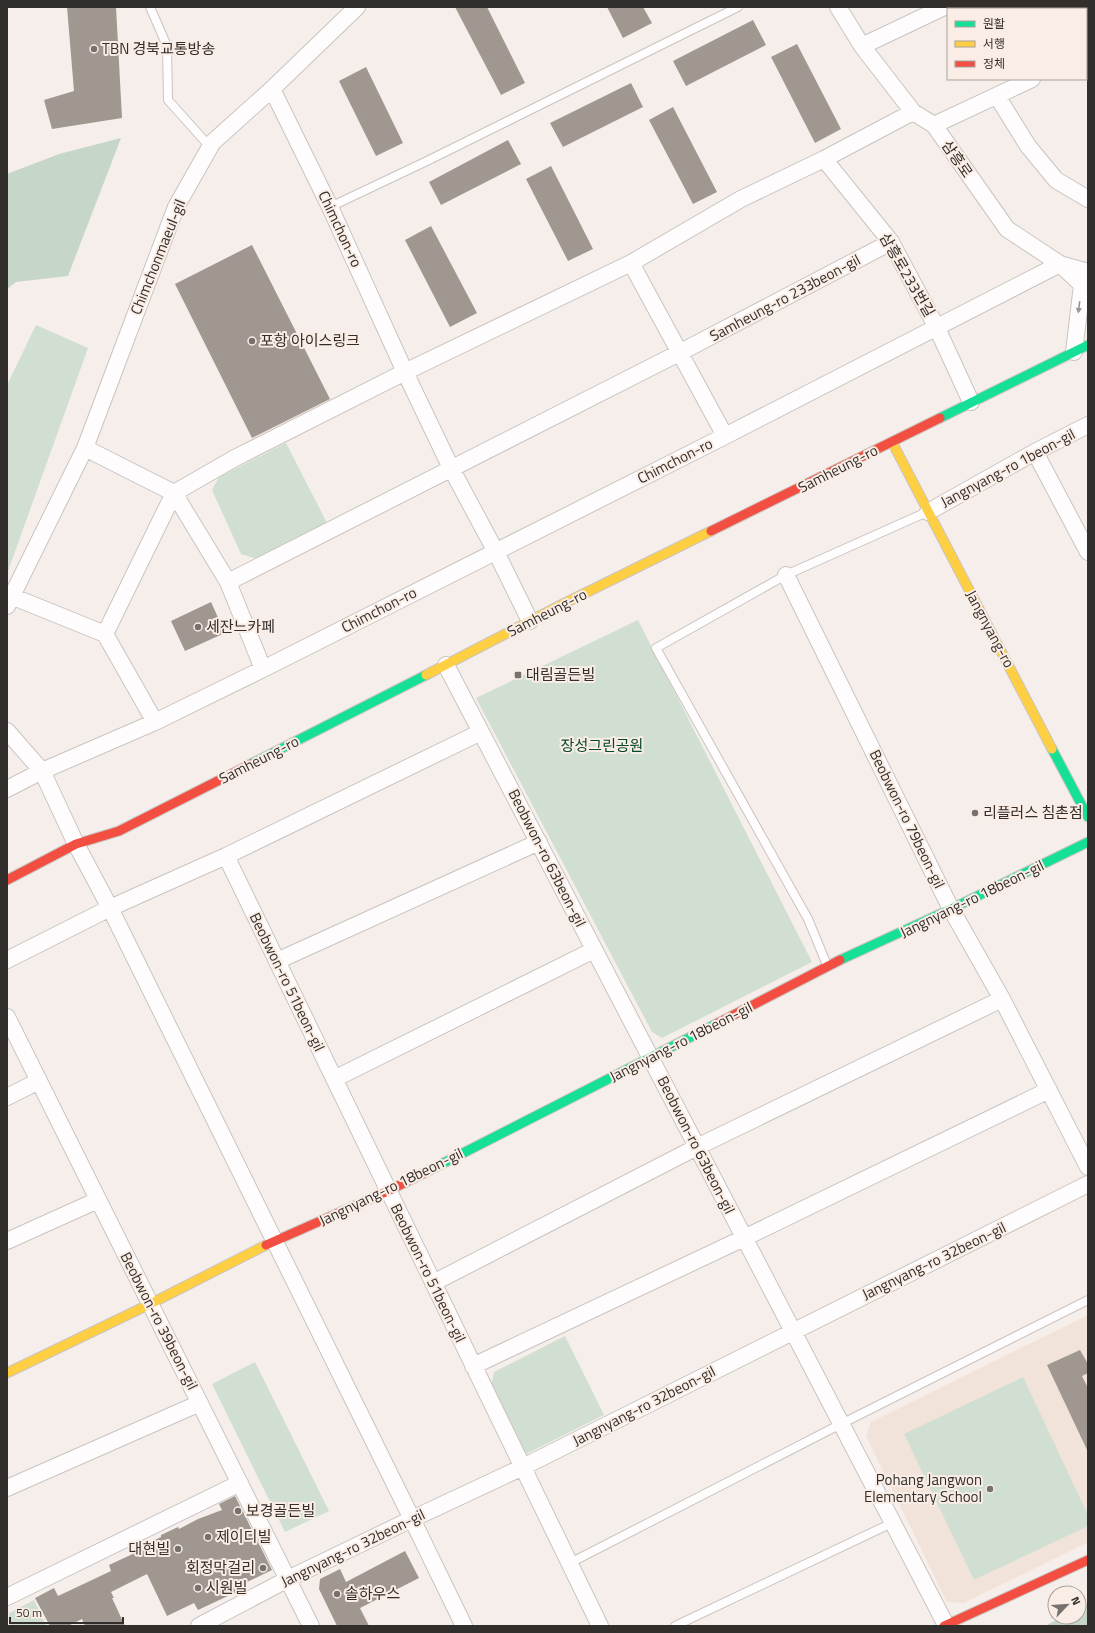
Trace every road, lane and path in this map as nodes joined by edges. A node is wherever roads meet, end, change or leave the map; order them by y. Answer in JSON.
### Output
{"nodes":[{"id":1,"x":150,"y":7,"type":"edge"},
{"id":2,"x":357,"y":7,"type":"edge"},
{"id":3,"x":738,"y":7,"type":"edge"},
{"id":4,"x":838,"y":7,"type":"edge"},
{"id":5,"x":944,"y":7,"type":"edge"},
{"id":6,"x":862,"y":46,"type":"junction"},
{"id":7,"x":1030,"y":80,"type":"edge"},
{"id":8,"x":272,"y":88,"type":"junction"},
{"id":9,"x":998,"y":96,"type":"junction"},
{"id":10,"x":913,"y":112,"type":"junction"},
{"id":11,"x":934,"y":125,"type":"junction"},
{"id":12,"x":210,"y":147,"type":"junction"},
{"id":13,"x":824,"y":159,"type":"junction"},
{"id":14,"x":1088,"y":199,"type":"edge"},
{"id":15,"x":330,"y":207,"type":"junction"},
{"id":16,"x":891,"y":242,"type":"junction"},
{"id":17,"x":631,"y":264,"type":"junction"},
{"id":18,"x":1060,"y":264,"type":"junction"},
{"id":19,"x":1088,"y":272,"type":"edge"},
{"id":20,"x":937,"y":328,"type":"junction"},
{"id":21,"x":1081,"y":348,"type":"edge"},
{"id":22,"x":679,"y":353,"type":"junction"},
{"id":23,"x":405,"y":372,"type":"junction"},
{"id":24,"x":972,"y":402,"type":"junction"},
{"id":25,"x":1088,"y":425,"type":"edge"},
{"id":26,"x":725,"y":436,"type":"junction"},
{"id":27,"x":892,"y":442,"type":"junction"},
{"id":28,"x":85,"y":448,"type":"junction"},
{"id":29,"x":1035,"y":452,"type":"junction"},
{"id":30,"x":451,"y":468,"type":"junction"},
{"id":31,"x":174,"y":494,"type":"junction"},
{"id":32,"x":928,"y":512,"type":"junction"},
{"id":33,"x":496,"y":552,"type":"junction"},
{"id":34,"x":1088,"y":552,"type":"edge"},
{"id":35,"x":786,"y":575,"type":"junction"},
{"id":36,"x":228,"y":582,"type":"junction"},
{"id":37,"x":9,"y":601,"type":"edge"},
{"id":38,"x":530,"y":621,"type":"junction"},
{"id":39,"x":105,"y":634,"type":"junction"},
{"id":40,"x":446,"y":665,"type":"junction"},
{"id":41,"x":263,"y":669,"type":"junction"},
{"id":42,"x":155,"y":722,"type":"junction"},
{"id":43,"x":7,"y":731,"type":"edge"},
{"id":44,"x":481,"y":732,"type":"junction"},
{"id":45,"x":42,"y":771,"type":"junction"},
{"id":46,"x":7,"y":789,"type":"edge"},
{"id":47,"x":1088,"y":817,"type":"edge"},
{"id":48,"x":539,"y":842,"type":"junction"},
{"id":49,"x":1088,"y":842,"type":"edge"},
{"id":50,"x":76,"y":844,"type":"junction"},
{"id":51,"x":226,"y":856,"type":"junction"},
{"id":52,"x":7,"y":880,"type":"edge"},
{"id":53,"x":110,"y":908,"type":"junction"},
{"id":54,"x":951,"y":909,"type":"junction"},
{"id":55,"x":594,"y":950,"type":"junction"},
{"id":56,"x":7,"y":960,"type":"edge"},
{"id":57,"x":277,"y":961,"type":"junction"},
{"id":58,"x":828,"y":966,"type":"junction"},
{"id":59,"x":1002,"y":999,"type":"junction"},
{"id":60,"x":7,"y":1017,"type":"edge"},
{"id":61,"x":650,"y":1057,"type":"junction"},
{"id":62,"x":334,"y":1079,"type":"junction"},
{"id":63,"x":39,"y":1081,"type":"junction"},
{"id":64,"x":1049,"y":1090,"type":"junction"},
{"id":65,"x":7,"y":1097,"type":"edge"},
{"id":66,"x":697,"y":1147,"type":"junction"},
{"id":67,"x":1088,"y":1167,"type":"edge"},
{"id":68,"x":1088,"y":1184,"type":"edge"},
{"id":69,"x":388,"y":1191,"type":"junction"},
{"id":70,"x":98,"y":1200,"type":"junction"},
{"id":71,"x":744,"y":1238,"type":"junction"},
{"id":72,"x":274,"y":1241,"type":"junction"},
{"id":73,"x":7,"y":1242,"type":"edge"},
{"id":74,"x":433,"y":1283,"type":"junction"},
{"id":75,"x":1088,"y":1300,"type":"edge"},
{"id":76,"x":150,"y":1304,"type":"junction"},
{"id":77,"x":793,"y":1331,"type":"junction"},
{"id":78,"x":474,"y":1366,"type":"junction"},
{"id":79,"x":7,"y":1373,"type":"edge"},
{"id":80,"x":200,"y":1403,"type":"junction"},
{"id":81,"x":841,"y":1424,"type":"junction"},
{"id":82,"x":523,"y":1468,"type":"junction"},
{"id":83,"x":240,"y":1483,"type":"junction"},
{"id":84,"x":7,"y":1488,"type":"edge"},
{"id":85,"x":412,"y":1518,"type":"junction"},
{"id":86,"x":892,"y":1523,"type":"junction"},
{"id":87,"x":1088,"y":1560,"type":"edge"},
{"id":88,"x":570,"y":1563,"type":"junction"},
{"id":89,"x":288,"y":1579,"type":"junction"},
{"id":90,"x":7,"y":1597,"type":"edge"},
{"id":91,"x":199,"y":1626,"type":"edge"},
{"id":92,"x":311,"y":1626,"type":"edge"},
{"id":93,"x":464,"y":1626,"type":"edge"},
{"id":94,"x":600,"y":1626,"type":"edge"},
{"id":95,"x":675,"y":1626,"type":"edge"},
{"id":96,"x":945,"y":1626,"type":"edge"}],
"edges":[{"from":1,"to":12,"type":"lane"},
{"from":2,"to":8,"type":"street","name":"Chimchonmaeul-gil"},
{"from":3,"to":15,"type":"lane"},
{"from":4,"to":6,"type":"street","name":"삼흥로"},
{"from":5,"to":6,"type":"street"},
{"from":6,"to":10,"type":"street","name":"삼흥로"},
{"from":7,"to":9,"type":"street"},
{"from":8,"to":12,"type":"street","name":"Chimchonmaeul-gil"},
{"from":8,"to":15,"type":"street","name":"Chimchon-ro"},
{"from":9,"to":11,"type":"street"},
{"from":9,"to":14,"type":"street"},
{"from":10,"to":11,"type":"street","name":"삼흥로"},
{"from":10,"to":13,"type":"street"},
{"from":11,"to":18,"type":"street","name":"삼흥로"},
{"from":12,"to":28,"type":"street","name":"Chimchonmaeul-gil"},
{"from":13,"to":16,"type":"street","name":"삼흥로233번길"},
{"from":13,"to":17,"type":"street"},
{"from":15,"to":23,"type":"street","name":"Chimchon-ro"},
{"from":16,"to":20,"type":"street","name":"삼흥로233번길"},
{"from":16,"to":22,"type":"street","name":"Samheung-ro 233beon-gil"},
{"from":17,"to":22,"type":"street"},
{"from":17,"to":23,"type":"street"},
{"from":18,"to":19,"type":"street","name":"삼흥로"},
{"from":18,"to":20,"type":"street"},
{"from":18,"to":21,"type":"street","name":"삼흥로","one_way":true},
{"from":20,"to":24,"type":"street","name":"삼흥로233번길"},
{"from":20,"to":26,"type":"street"},
{"from":21,"to":24,"type":"main road","name":"Samheung-ro"},
{"from":22,"to":26,"type":"street"},
{"from":22,"to":30,"type":"street"},
{"from":23,"to":30,"type":"street","name":"Chimchon-ro"},
{"from":23,"to":31,"type":"street"},
{"from":24,"to":27,"type":"main road","name":"Samheung-ro"},
{"from":25,"to":29,"type":"street","name":"Jangnyang-ro 1beon-gil"},
{"from":26,"to":33,"type":"street","name":"Chimchon-ro"},
{"from":27,"to":32,"type":"main road","name":"Jangnyang-ro"},
{"from":27,"to":38,"type":"main road","name":"Samheung-ro"},
{"from":28,"to":31,"type":"street"},
{"from":28,"to":37,"type":"street","name":"Chimchonmaeul-gil"},
{"from":29,"to":32,"type":"street","name":"Jangnyang-ro 1beon-gil"},
{"from":29,"to":34,"type":"street"},
{"from":30,"to":33,"type":"street","name":"Chimchon-ro"},
{"from":30,"to":36,"type":"street"},
{"from":31,"to":36,"type":"street"},
{"from":31,"to":39,"type":"street"},
{"from":32,"to":35,"type":"lane"},
{"from":32,"to":47,"type":"main road","name":"Jangnyang-ro"},
{"from":33,"to":38,"type":"street","name":"Chimchon-ro"},
{"from":33,"to":41,"type":"street","name":"Chimchon-ro"},
{"from":35,"to":54,"type":"street","name":"Beobwon-ro 79beon-gil"},
{"from":35,"to":58,"type":"lane"},
{"from":36,"to":41,"type":"street"},
{"from":37,"to":39,"type":"street","name":"Chimchonmaeul-gil"},
{"from":38,"to":40,"type":"main road","name":"Samheung-ro"},
{"from":39,"to":42,"type":"street"},
{"from":40,"to":44,"type":"street","name":"Beobwon-ro 63beon-gil"},
{"from":40,"to":50,"type":"main road","name":"Samheung-ro"},
{"from":41,"to":42,"type":"street","name":"Chimchon-ro"},
{"from":42,"to":45,"type":"street"},
{"from":43,"to":45,"type":"street"},
{"from":44,"to":48,"type":"street","name":"Beobwon-ro 63beon-gil"},
{"from":44,"to":51,"type":"street"},
{"from":45,"to":46,"type":"street"},
{"from":45,"to":50,"type":"street"},
{"from":48,"to":55,"type":"street","name":"Beobwon-ro 63beon-gil"},
{"from":48,"to":57,"type":"street"},
{"from":49,"to":54,"type":"main road","name":"Jangnyang-ro 18beon-gil"},
{"from":50,"to":52,"type":"main road","name":"Samheung-ro"},
{"from":50,"to":53,"type":"street"},
{"from":51,"to":53,"type":"street"},
{"from":51,"to":57,"type":"street","name":"Beobwon-ro 51beon-gil"},
{"from":53,"to":56,"type":"street"},
{"from":53,"to":72,"type":"street"},
{"from":54,"to":58,"type":"main road","name":"Jangnyang-ro 18beon-gil"},
{"from":54,"to":59,"type":"street","name":"Beobwon-ro 79beon-gil"},
{"from":55,"to":61,"type":"street","name":"Beobwon-ro 63beon-gil"},
{"from":55,"to":62,"type":"street"},
{"from":57,"to":62,"type":"street","name":"Beobwon-ro 51beon-gil"},
{"from":58,"to":61,"type":"main road","name":"Jangnyang-ro 18beon-gil"},
{"from":59,"to":64,"type":"street","name":"Beobwon-ro 79beon-gil"},
{"from":59,"to":66,"type":"street"},
{"from":60,"to":63,"type":"street","name":"Beobwon-ro 39beon-gil"},
{"from":61,"to":66,"type":"street","name":"Beobwon-ro 63beon-gil"},
{"from":61,"to":69,"type":"main road","name":"Jangnyang-ro 18beon-gil"},
{"from":62,"to":69,"type":"street","name":"Beobwon-ro 51beon-gil"},
{"from":63,"to":65,"type":"street"},
{"from":63,"to":70,"type":"street","name":"Beobwon-ro 39beon-gil"},
{"from":64,"to":67,"type":"street","name":"Beobwon-ro 79beon-gil"},
{"from":64,"to":71,"type":"street"},
{"from":66,"to":71,"type":"street","name":"Beobwon-ro 63beon-gil"},
{"from":66,"to":74,"type":"street"},
{"from":68,"to":77,"type":"street","name":"Jangnyang-ro 32beon-gil"},
{"from":69,"to":72,"type":"main road","name":"Jangnyang-ro 18beon-gil"},
{"from":69,"to":74,"type":"street","name":"Beobwon-ro 51beon-gil"},
{"from":70,"to":73,"type":"street"},
{"from":70,"to":76,"type":"street","name":"Beobwon-ro 39beon-gil"},
{"from":71,"to":77,"type":"street","name":"Beobwon-ro 63beon-gil"},
{"from":71,"to":78,"type":"street"},
{"from":72,"to":76,"type":"main road","name":"Jangnyang-ro 18beon-gil"},
{"from":72,"to":85,"type":"street"},
{"from":74,"to":78,"type":"street","name":"Beobwon-ro 51beon-gil"},
{"from":75,"to":81,"type":"lane"},
{"from":76,"to":79,"type":"main road","name":"Jangnyang-ro 18beon-gil"},
{"from":76,"to":80,"type":"street","name":"Beobwon-ro 39beon-gil"},
{"from":77,"to":81,"type":"street","name":"Beobwon-ro 63beon-gil"},
{"from":77,"to":82,"type":"street","name":"Jangnyang-ro 32beon-gil"},
{"from":78,"to":82,"type":"street","name":"Beobwon-ro 51beon-gil"},
{"from":80,"to":83,"type":"street","name":"Beobwon-ro 39beon-gil"},
{"from":80,"to":84,"type":"street"},
{"from":81,"to":86,"type":"street","name":"Beobwon-ro 63beon-gil"},
{"from":81,"to":88,"type":"lane"},
{"from":82,"to":85,"type":"street","name":"Jangnyang-ro 32beon-gil"},
{"from":82,"to":88,"type":"street","name":"Beobwon-ro 51beon-gil"},
{"from":83,"to":89,"type":"street","name":"Beobwon-ro 39beon-gil"},
{"from":83,"to":90,"type":"street"},
{"from":85,"to":89,"type":"street","name":"Jangnyang-ro 32beon-gil"},
{"from":85,"to":93,"type":"street"},
{"from":86,"to":95,"type":"lane"},
{"from":86,"to":96,"type":"street","name":"Beobwon-ro 63beon-gil"},
{"from":87,"to":96,"type":"main road"},
{"from":88,"to":94,"type":"street","name":"Beobwon-ro 51beon-gil"},
{"from":89,"to":91,"type":"street","name":"Jangnyang-ro 32beon-gil"},
{"from":89,"to":92,"type":"street","name":"Beobwon-ro 39beon-gil"}]}
